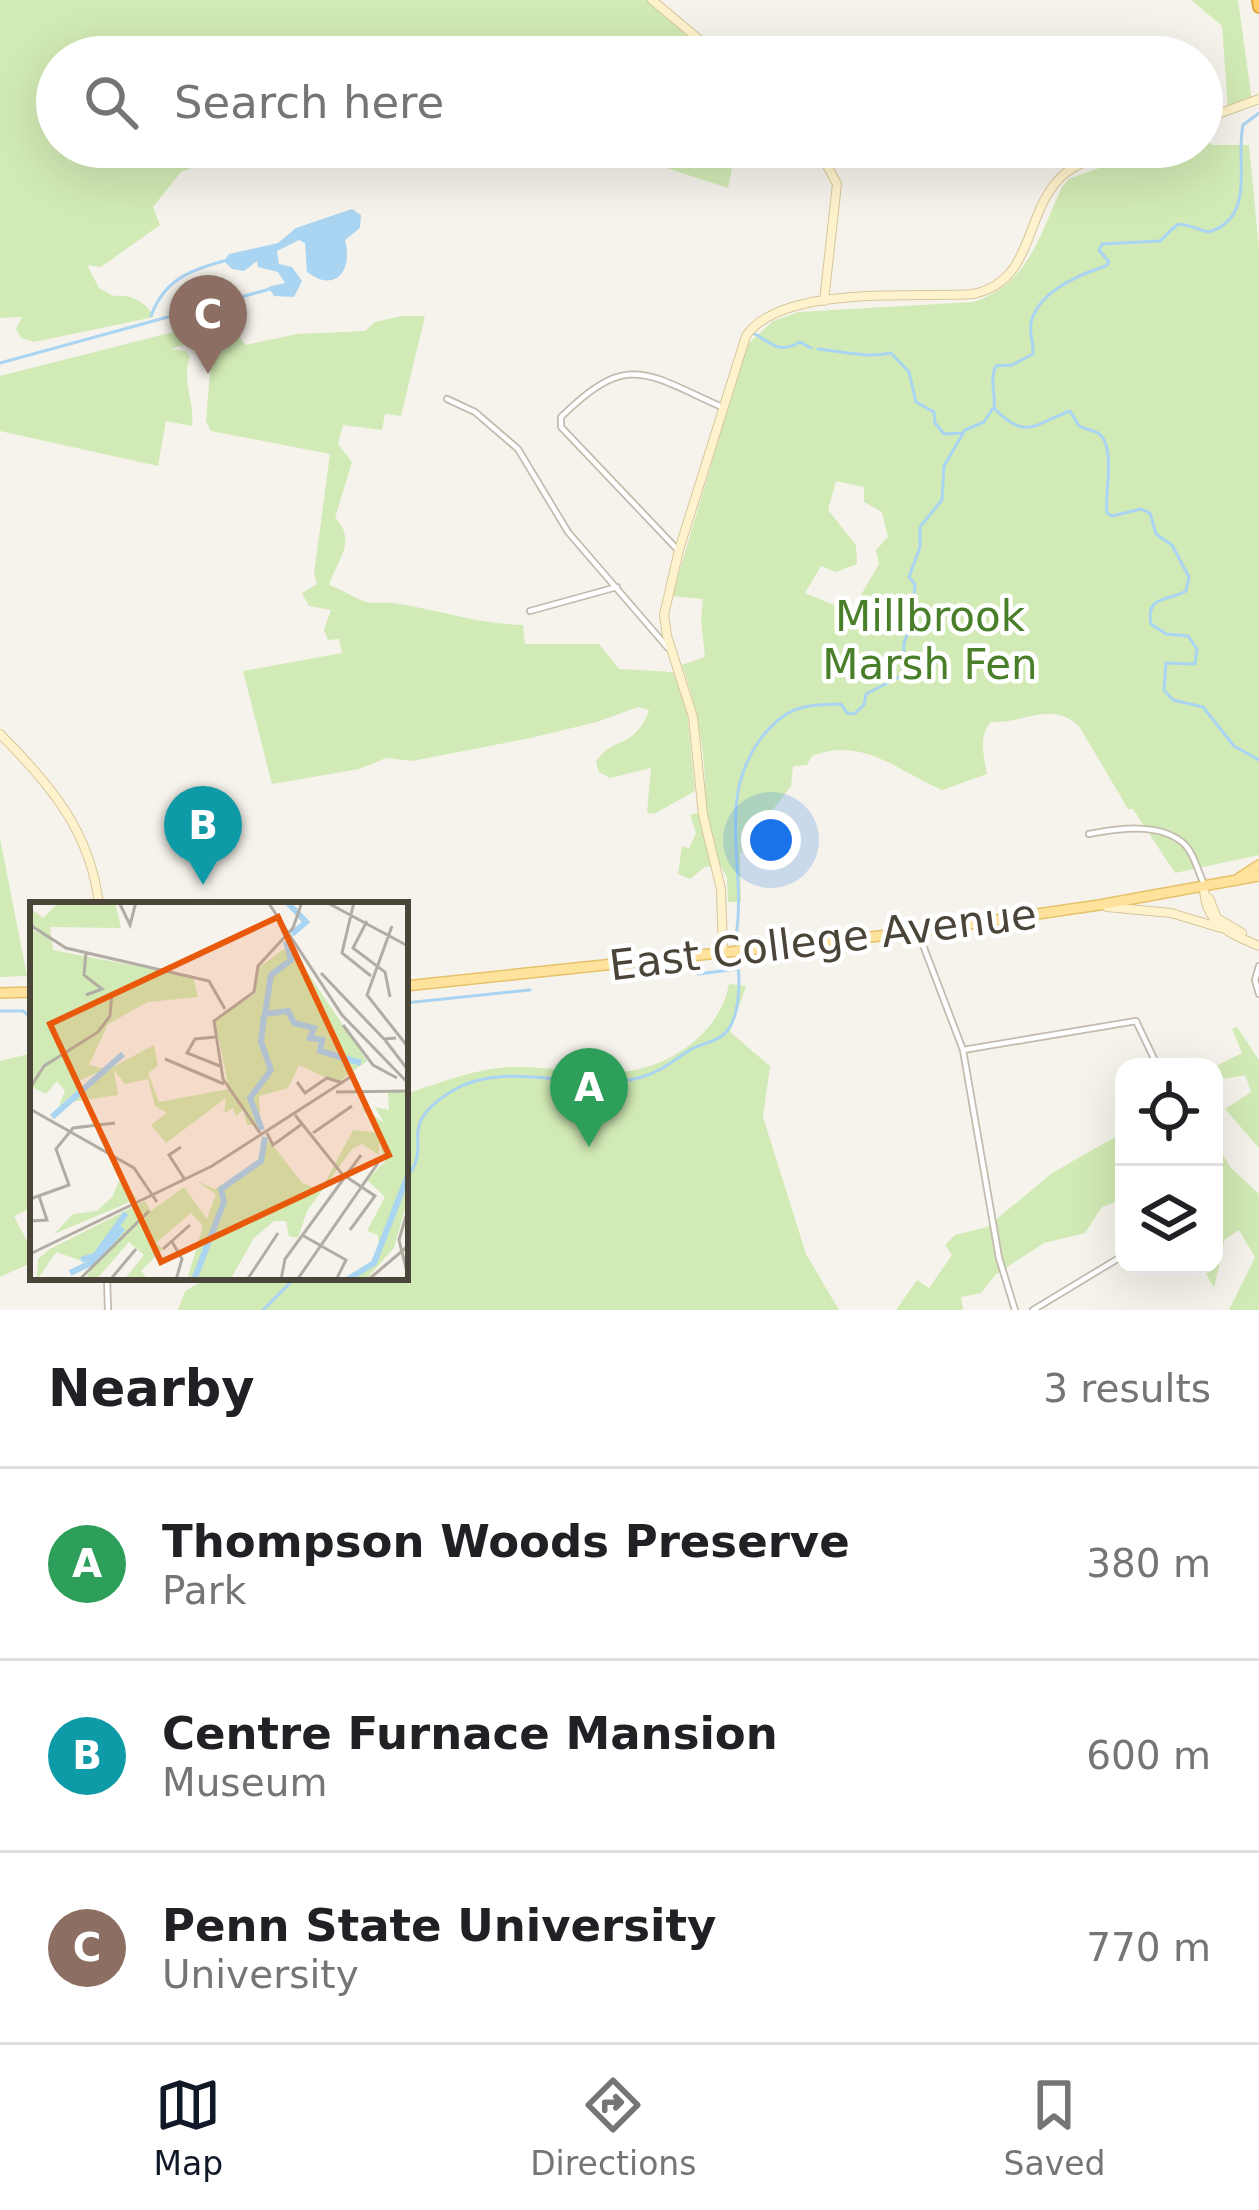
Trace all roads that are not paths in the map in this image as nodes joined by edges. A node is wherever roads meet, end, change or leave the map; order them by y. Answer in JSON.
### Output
{"nodes":[{"id":1,"x":652,"y":0,"type":"edge"},
{"id":2,"x":695,"y":36,"type":"edge"},
{"id":3,"x":1259,"y":99,"type":"edge"},
{"id":4,"x":1223,"y":112,"type":"edge"},
{"id":5,"x":828,"y":168,"type":"edge"},
{"id":6,"x":1074,"y":168,"type":"edge"},
{"id":7,"x":824,"y":301,"type":"junction"},
{"id":8,"x":447,"y":399,"type":"dead end"},
{"id":9,"x":722,"y":407,"type":"junction"},
{"id":10,"x":679,"y":550,"type":"junction"},
{"id":11,"x":618,"y":586,"type":"junction"},
{"id":12,"x":530,"y":611,"type":"dead end"},
{"id":13,"x":673,"y":651,"type":"junction"},
{"id":14,"x":0,"y":734,"type":"edge"},
{"id":15,"x":1089,"y":834,"type":"dead end"},
{"id":16,"x":1259,"y":865,"type":"edge"},
{"id":17,"x":1259,"y":876,"type":"edge"},
{"id":18,"x":1240,"y":878,"type":"junction"},
{"id":19,"x":1204,"y":884,"type":"junction"},
{"id":20,"x":98,"y":902,"type":"edge"},
{"id":21,"x":1094,"y":906,"type":"junction"},
{"id":22,"x":1221,"y":928,"type":"junction"},
{"id":23,"x":918,"y":932,"type":"junction"},
{"id":24,"x":1259,"y":944,"type":"edge"},
{"id":25,"x":723,"y":955,"type":"junction"},
{"id":26,"x":1259,"y":967,"type":"edge"},
{"id":27,"x":408,"y":986,"type":"edge"},
{"id":28,"x":30,"y":992,"type":"edge"},
{"id":29,"x":0,"y":993,"type":"edge"},
{"id":30,"x":1259,"y":994,"type":"edge"},
{"id":31,"x":963,"y":1050,"type":"junction"},
{"id":32,"x":1154,"y":1058,"type":"edge"},
{"id":33,"x":1115,"y":1260,"type":"edge"},
{"id":34,"x":107,"y":1280,"type":"edge"},
{"id":35,"x":108,"y":1310,"type":"edge"},
{"id":36,"x":1015,"y":1310,"type":"edge"},
{"id":37,"x":1033,"y":1310,"type":"edge"}],
"edges":[{"from":1,"to":2,"type":"street"},
{"from":3,"to":4,"type":"street"},
{"from":5,"to":7,"type":"street"},
{"from":6,"to":7,"type":"street"},
{"from":7,"to":9,"type":"street"},
{"from":8,"to":11,"type":"street"},
{"from":9,"to":10,"type":"street"},
{"from":9,"to":10,"type":"street"},
{"from":10,"to":13,"type":"street"},
{"from":11,"to":12,"type":"street"},
{"from":11,"to":13,"type":"street"},
{"from":13,"to":25,"type":"street"},
{"from":14,"to":20,"type":"street"},
{"from":15,"to":19,"type":"street"},
{"from":16,"to":18,"type":"main road","name":"East College Avenue"},
{"from":17,"to":18,"type":"main road","name":"East College Avenue"},
{"from":18,"to":19,"type":"main road","name":"East College Avenue"},
{"from":19,"to":21,"type":"main road","name":"East College Avenue"},
{"from":19,"to":22,"type":"street"},
{"from":19,"to":24,"type":"street"},
{"from":21,"to":22,"type":"street"},
{"from":21,"to":23,"type":"main road","name":"East College Avenue"},
{"from":22,"to":24,"type":"street"},
{"from":23,"to":25,"type":"main road","name":"East College Avenue"},
{"from":23,"to":31,"type":"street"},
{"from":25,"to":27,"type":"main road","name":"East College Avenue"},
{"from":26,"to":30,"type":"street"},
{"from":28,"to":29,"type":"main road"},
{"from":31,"to":32,"type":"street"},
{"from":31,"to":36,"type":"street"},
{"from":33,"to":37,"type":"street"},
{"from":34,"to":35,"type":"street"}]}
